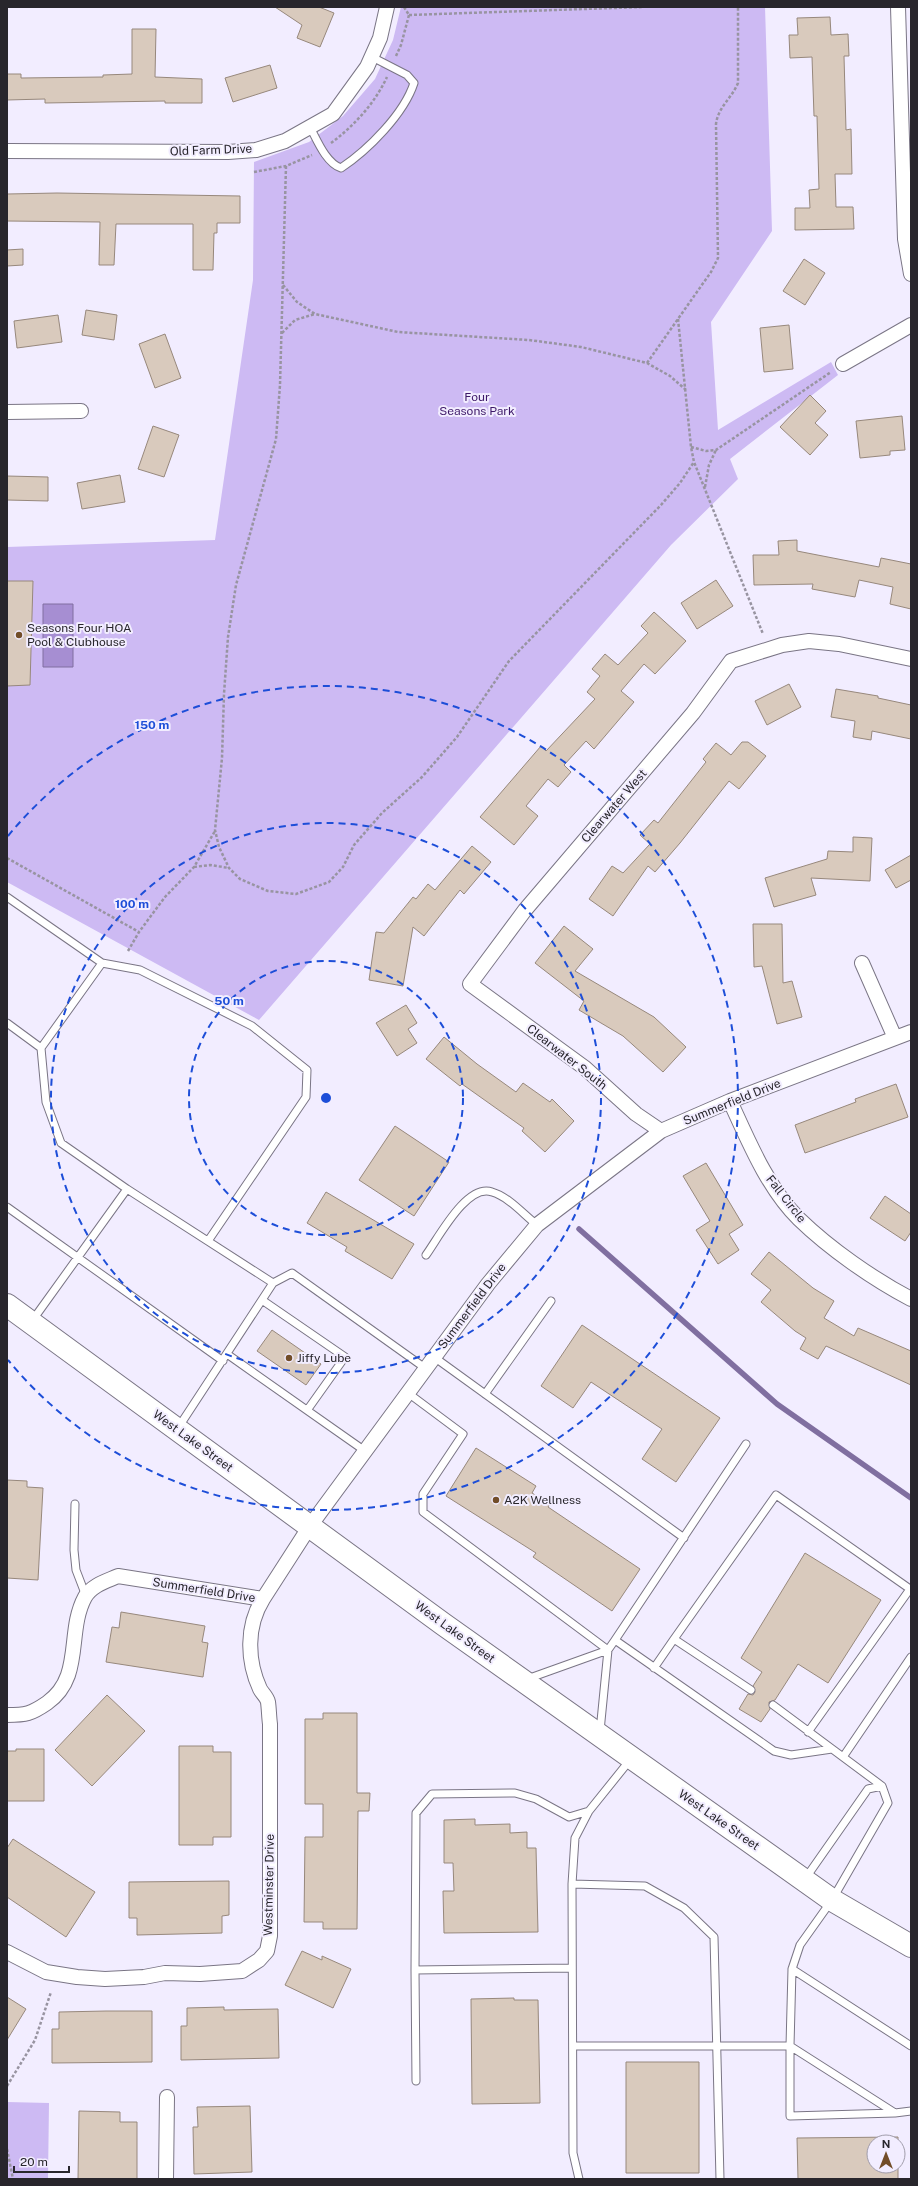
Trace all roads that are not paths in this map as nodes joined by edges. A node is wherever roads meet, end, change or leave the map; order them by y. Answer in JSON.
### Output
{"nodes":[{"id":1,"x":386,"y":7,"type":"edge"},
{"id":2,"x":898,"y":7,"type":"edge"},
{"id":3,"x":372,"y":57,"type":"junction"},
{"id":4,"x":310,"y":127,"type":"junction"},
{"id":5,"x":7,"y":151,"type":"edge"},
{"id":6,"x":911,"y":274,"type":"edge"},
{"id":7,"x":911,"y":325,"type":"edge"},
{"id":8,"x":843,"y":364,"type":"road end"},
{"id":9,"x":81,"y":411,"type":"dead end"},
{"id":10,"x":7,"y":412,"type":"edge"},
{"id":11,"x":911,"y":659,"type":"edge"},
{"id":12,"x":7,"y":897,"type":"edge"},
{"id":13,"x":102,"y":963,"type":"junction"},
{"id":14,"x":862,"y":963,"type":"dead end"},
{"id":15,"x":470,"y":984,"type":"joint"},
{"id":16,"x":7,"y":1023,"type":"edge"},
{"id":17,"x":911,"y":1032,"type":"edge"},
{"id":18,"x":895,"y":1038,"type":"junction"},
{"id":19,"x":41,"y":1048,"type":"junction"},
{"id":20,"x":730,"y":1101,"type":"junction"},
{"id":21,"x":661,"y":1132,"type":"junction"},
{"id":22,"x":126,"y":1189,"type":"junction"},
{"id":23,"x":7,"y":1207,"type":"edge"},
{"id":24,"x":537,"y":1225,"type":"junction"},
{"id":25,"x":208,"y":1241,"type":"junction"},
{"id":26,"x":426,"y":1255,"type":"dead end"},
{"id":27,"x":78,"y":1257,"type":"junction"},
{"id":28,"x":273,"y":1283,"type":"junction"},
{"id":29,"x":911,"y":1298,"type":"edge"},
{"id":30,"x":262,"y":1300,"type":"junction"},
{"id":31,"x":550,"y":1301,"type":"dead end"},
{"id":32,"x":7,"y":1305,"type":"edge"},
{"id":33,"x":31,"y":1323,"type":"junction"},
{"id":34,"x":227,"y":1354,"type":"junction"},
{"id":35,"x":434,"y":1357,"type":"junction"},
{"id":36,"x":223,"y":1361,"type":"junction"},
{"id":37,"x":425,"y":1368,"type":"junction"},
{"id":38,"x":408,"y":1392,"type":"junction"},
{"id":39,"x":485,"y":1394,"type":"junction"},
{"id":40,"x":308,"y":1409,"type":"junction"},
{"id":41,"x":177,"y":1429,"type":"junction"},
{"id":42,"x":746,"y":1444,"type":"dead end"},
{"id":43,"x":365,"y":1451,"type":"junction"},
{"id":44,"x":75,"y":1504,"type":"dead end"},
{"id":45,"x":310,"y":1526,"type":"junction"},
{"id":46,"x":684,"y":1538,"type":"junction"},
{"id":47,"x":86,"y":1596,"type":"junction"},
{"id":48,"x":908,"y":1597,"type":"edge"},
{"id":49,"x":263,"y":1599,"type":"junction"},
{"id":50,"x":674,"y":1639,"type":"junction"},
{"id":51,"x":615,"y":1640,"type":"junction"},
{"id":52,"x":608,"y":1650,"type":"junction"},
{"id":53,"x":911,"y":1658,"type":"edge"},
{"id":54,"x":654,"y":1668,"type":"junction"},
{"id":55,"x":523,"y":1680,"type":"junction"},
{"id":56,"x":751,"y":1690,"type":"dead end"},
{"id":57,"x":773,"y":1705,"type":"dead end"},
{"id":58,"x":7,"y":1715,"type":"edge"},
{"id":59,"x":808,"y":1732,"type":"junction"},
{"id":60,"x":600,"y":1735,"type":"junction"},
{"id":61,"x":832,"y":1749,"type":"junction"},
{"id":62,"x":842,"y":1757,"type":"junction"},
{"id":63,"x":632,"y":1758,"type":"junction"},
{"id":64,"x":882,"y":1786,"type":"junction"},
{"id":65,"x":588,"y":1811,"type":"junction"},
{"id":66,"x":804,"y":1880,"type":"junction"},
{"id":67,"x":572,"y":1884,"type":"junction"},
{"id":68,"x":832,"y":1900,"type":"junction"},
{"id":69,"x":911,"y":1946,"type":"edge"},
{"id":70,"x":7,"y":1952,"type":"edge"},
{"id":71,"x":572,"y":1968,"type":"junction"},
{"id":72,"x":792,"y":1969,"type":"junction"},
{"id":73,"x":415,"y":1970,"type":"junction"},
{"id":74,"x":718,"y":2045,"type":"junction"},
{"id":75,"x":573,"y":2046,"type":"junction"},
{"id":76,"x":790,"y":2046,"type":"junction"},
{"id":77,"x":911,"y":2046,"type":"edge"},
{"id":78,"x":416,"y":2081,"type":"dead end"},
{"id":79,"x":167,"y":2097,"type":"dead end"},
{"id":80,"x":911,"y":2111,"type":"edge"},
{"id":81,"x":895,"y":2113,"type":"junction"},
{"id":82,"x":166,"y":2179,"type":"edge"},
{"id":83,"x":579,"y":2179,"type":"edge"},
{"id":84,"x":720,"y":2179,"type":"edge"}],
"edges":[{"from":1,"to":3,"type":"street","name":"Old Farm Drive"},
{"from":2,"to":6,"type":"street"},
{"from":3,"to":4,"type":"street","name":"Old Farm Drive"},
{"from":3,"to":4,"type":"lane"},
{"from":4,"to":5,"type":"street","name":"Old Farm Drive"},
{"from":7,"to":8,"type":"street"},
{"from":9,"to":10,"type":"street"},
{"from":11,"to":15,"type":"street","name":"Clearwater West"},
{"from":12,"to":13,"type":"lane"},
{"from":13,"to":19,"type":"lane"},
{"from":13,"to":25,"type":"lane"},
{"from":14,"to":18,"type":"street"},
{"from":15,"to":21,"type":"street","name":"Clearwater South"},
{"from":16,"to":19,"type":"lane"},
{"from":17,"to":18,"type":"street","name":"Summerfield Drive"},
{"from":18,"to":20,"type":"street","name":"Summerfield Drive"},
{"from":19,"to":22,"type":"lane"},
{"from":20,"to":21,"type":"street","name":"Summerfield Drive"},
{"from":20,"to":29,"type":"street","name":"Fall Circle"},
{"from":21,"to":24,"type":"street","name":"Summerfield Drive"},
{"from":22,"to":25,"type":"lane"},
{"from":22,"to":27,"type":"lane"},
{"from":23,"to":27,"type":"lane"},
{"from":24,"to":26,"type":"lane"},
{"from":24,"to":35,"type":"street","name":"Summerfield Drive"},
{"from":25,"to":28,"type":"lane"},
{"from":27,"to":33,"type":"lane"},
{"from":27,"to":36,"type":"lane"},
{"from":28,"to":30,"type":"lane"},
{"from":28,"to":37,"type":"lane"},
{"from":30,"to":34,"type":"lane"},
{"from":30,"to":40,"type":"lane"},
{"from":31,"to":39,"type":"lane"},
{"from":32,"to":33,"type":"main road","name":"West Lake Street"},
{"from":33,"to":41,"type":"main road","name":"West Lake Street"},
{"from":34,"to":36,"type":"lane"},
{"from":34,"to":40,"type":"lane"},
{"from":35,"to":37,"type":"street","name":"Summerfield Drive"},
{"from":35,"to":39,"type":"lane"},
{"from":36,"to":41,"type":"lane"},
{"from":37,"to":38,"type":"street","name":"Summerfield Drive"},
{"from":38,"to":43,"type":"street","name":"Summerfield Drive"},
{"from":38,"to":52,"type":"lane"},
{"from":39,"to":46,"type":"lane"},
{"from":40,"to":43,"type":"lane"},
{"from":41,"to":45,"type":"main road","name":"West Lake Street"},
{"from":42,"to":46,"type":"lane"},
{"from":43,"to":45,"type":"street","name":"Summerfield Drive"},
{"from":44,"to":47,"type":"lane"},
{"from":45,"to":49,"type":"street","name":"Summerfield Drive"},
{"from":45,"to":55,"type":"main road","name":"West Lake Street"},
{"from":46,"to":51,"type":"lane"},
{"from":47,"to":49,"type":"street","name":"Summerfield Drive"},
{"from":47,"to":58,"type":"street"},
{"from":48,"to":50,"type":"lane"},
{"from":48,"to":59,"type":"lane"},
{"from":49,"to":70,"type":"street","name":"Westminster Drive"},
{"from":50,"to":54,"type":"lane"},
{"from":50,"to":56,"type":"lane"},
{"from":51,"to":52,"type":"lane"},
{"from":51,"to":54,"type":"lane"},
{"from":52,"to":55,"type":"lane"},
{"from":52,"to":60,"type":"lane"},
{"from":53,"to":62,"type":"lane"},
{"from":54,"to":61,"type":"lane"},
{"from":55,"to":60,"type":"main road","name":"West Lake Street"},
{"from":57,"to":59,"type":"lane"},
{"from":59,"to":61,"type":"lane"},
{"from":60,"to":63,"type":"main road","name":"West Lake Street"},
{"from":61,"to":62,"type":"lane"},
{"from":62,"to":64,"type":"lane"},
{"from":63,"to":65,"type":"lane"},
{"from":63,"to":66,"type":"main road","name":"West Lake Street"},
{"from":64,"to":66,"type":"lane"},
{"from":64,"to":68,"type":"lane"},
{"from":65,"to":67,"type":"lane"},
{"from":65,"to":73,"type":"lane"},
{"from":66,"to":68,"type":"main road","name":"West Lake Street"},
{"from":67,"to":71,"type":"lane"},
{"from":67,"to":74,"type":"lane"},
{"from":68,"to":69,"type":"main road","name":"West Lake Street"},
{"from":68,"to":72,"type":"lane"},
{"from":71,"to":73,"type":"lane"},
{"from":71,"to":75,"type":"lane"},
{"from":72,"to":76,"type":"lane"},
{"from":72,"to":77,"type":"lane"},
{"from":73,"to":78,"type":"lane"},
{"from":74,"to":75,"type":"lane"},
{"from":74,"to":76,"type":"lane"},
{"from":74,"to":84,"type":"lane"},
{"from":75,"to":83,"type":"lane"},
{"from":76,"to":81,"type":"lane"},
{"from":76,"to":81,"type":"lane"},
{"from":79,"to":82,"type":"street"},
{"from":80,"to":81,"type":"lane"}]}
